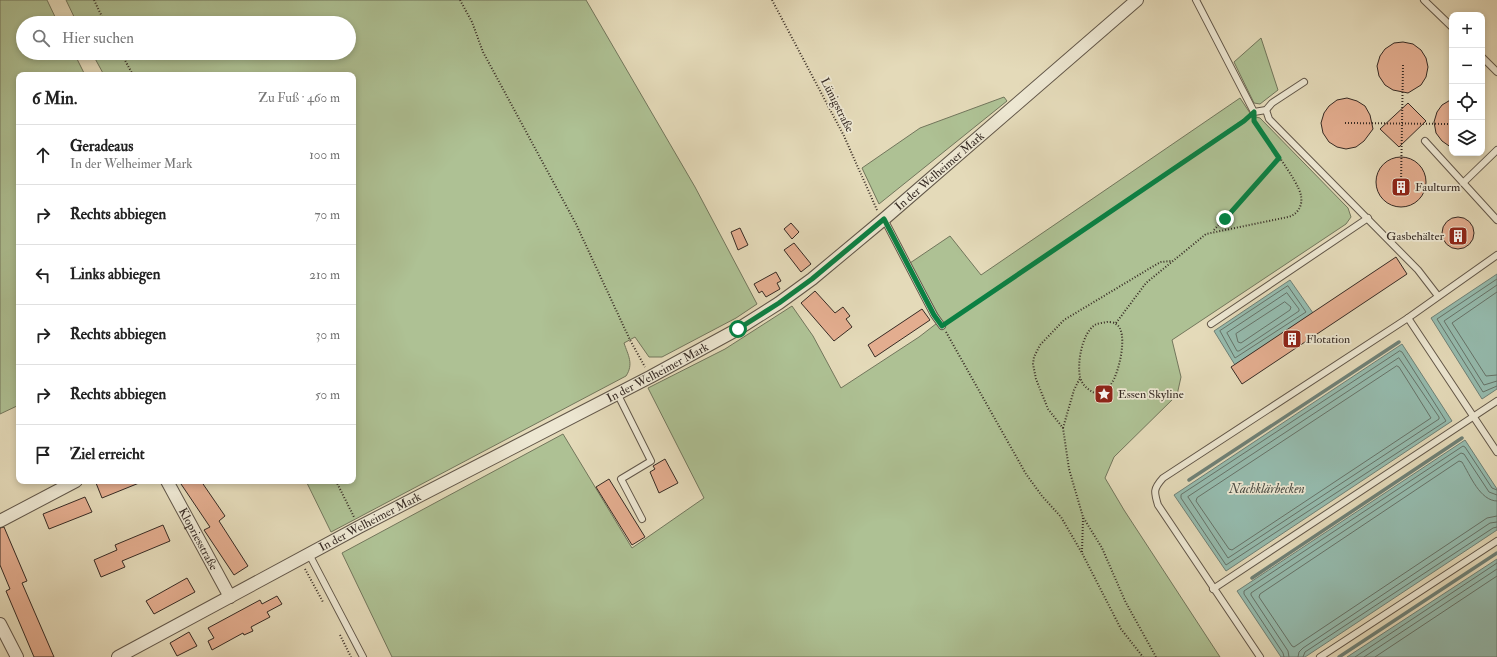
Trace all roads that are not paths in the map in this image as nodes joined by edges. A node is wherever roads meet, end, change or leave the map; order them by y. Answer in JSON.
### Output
{"nodes":[{"id":1,"x":1137,"y":0,"type":"edge"},
{"id":2,"x":1196,"y":0,"type":"edge"},
{"id":3,"x":1424,"y":0,"type":"edge"},
{"id":4,"x":1449,"y":24,"type":"edge"},
{"id":5,"x":1485,"y":60,"type":"edge"},
{"id":6,"x":1497,"y":72,"type":"edge"},
{"id":7,"x":1304,"y":82,"type":"dead end"},
{"id":8,"x":1266,"y":110,"type":"junction"},
{"id":9,"x":1425,"y":141,"type":"dead end"},
{"id":10,"x":1497,"y":150,"type":"edge"},
{"id":11,"x":1463,"y":183,"type":"junction"},
{"id":12,"x":1368,"y":218,"type":"junction"},
{"id":13,"x":884,"y":219,"type":"junction"},
{"id":14,"x":1497,"y":220,"type":"edge"},
{"id":15,"x":1497,"y":256,"type":"edge"},
{"id":16,"x":1438,"y":296,"type":"junction"},
{"id":17,"x":1408,"y":318,"type":"junction"},
{"id":18,"x":1211,"y":324,"type":"dead end"},
{"id":19,"x":942,"y":326,"type":"road end"},
{"id":20,"x":618,"y":395,"type":"junction"},
{"id":21,"x":1497,"y":401,"type":"edge"},
{"id":22,"x":1474,"y":417,"type":"junction"},
{"id":23,"x":1497,"y":452,"type":"edge"},
{"id":24,"x":70,"y":484,"type":"edge"},
{"id":25,"x":168,"y":484,"type":"edge"},
{"id":26,"x":642,"y":519,"type":"dead end"},
{"id":27,"x":0,"y":521,"type":"edge"},
{"id":28,"x":1497,"y":541,"type":"edge"},
{"id":29,"x":304,"y":556,"type":"junction"},
{"id":30,"x":1213,"y":589,"type":"junction"},
{"id":31,"x":230,"y":597,"type":"junction"},
{"id":32,"x":0,"y":624,"type":"edge"},
{"id":33,"x":17,"y":657,"type":"edge"},
{"id":34,"x":118,"y":657,"type":"edge"},
{"id":35,"x":363,"y":657,"type":"edge"},
{"id":36,"x":1260,"y":657,"type":"edge"},
{"id":37,"x":1320,"y":657,"type":"edge"}],
"edges":[{"from":1,"to":13,"type":"street","name":"In der Welheimer Mark"},
{"from":2,"to":8,"type":"lane"},
{"from":3,"to":4,"type":"lane"},
{"from":5,"to":6,"type":"lane"},
{"from":7,"to":8,"type":"lane"},
{"from":8,"to":12,"type":"lane"},
{"from":9,"to":11,"type":"lane"},
{"from":10,"to":11,"type":"lane"},
{"from":11,"to":14,"type":"lane"},
{"from":12,"to":16,"type":"lane"},
{"from":12,"to":18,"type":"lane"},
{"from":13,"to":19,"type":"lane"},
{"from":13,"to":20,"type":"street","name":"In der Welheimer Mark"},
{"from":15,"to":16,"type":"lane"},
{"from":16,"to":17,"type":"lane"},
{"from":17,"to":22,"type":"lane"},
{"from":17,"to":30,"type":"lane"},
{"from":20,"to":26,"type":"lane"},
{"from":20,"to":29,"type":"street","name":"In der Welheimer Mark"},
{"from":21,"to":22,"type":"lane"},
{"from":22,"to":23,"type":"lane"},
{"from":22,"to":30,"type":"lane"},
{"from":24,"to":27,"type":"street"},
{"from":25,"to":31,"type":"street","name":"Klopriesstraße"},
{"from":28,"to":37,"type":"lane"},
{"from":29,"to":31,"type":"street","name":"In der Welheimer Mark"},
{"from":29,"to":35,"type":"lane"},
{"from":30,"to":36,"type":"lane"},
{"from":31,"to":34,"type":"street","name":"In der Welheimer Mark"},
{"from":32,"to":33,"type":"street"}]}
